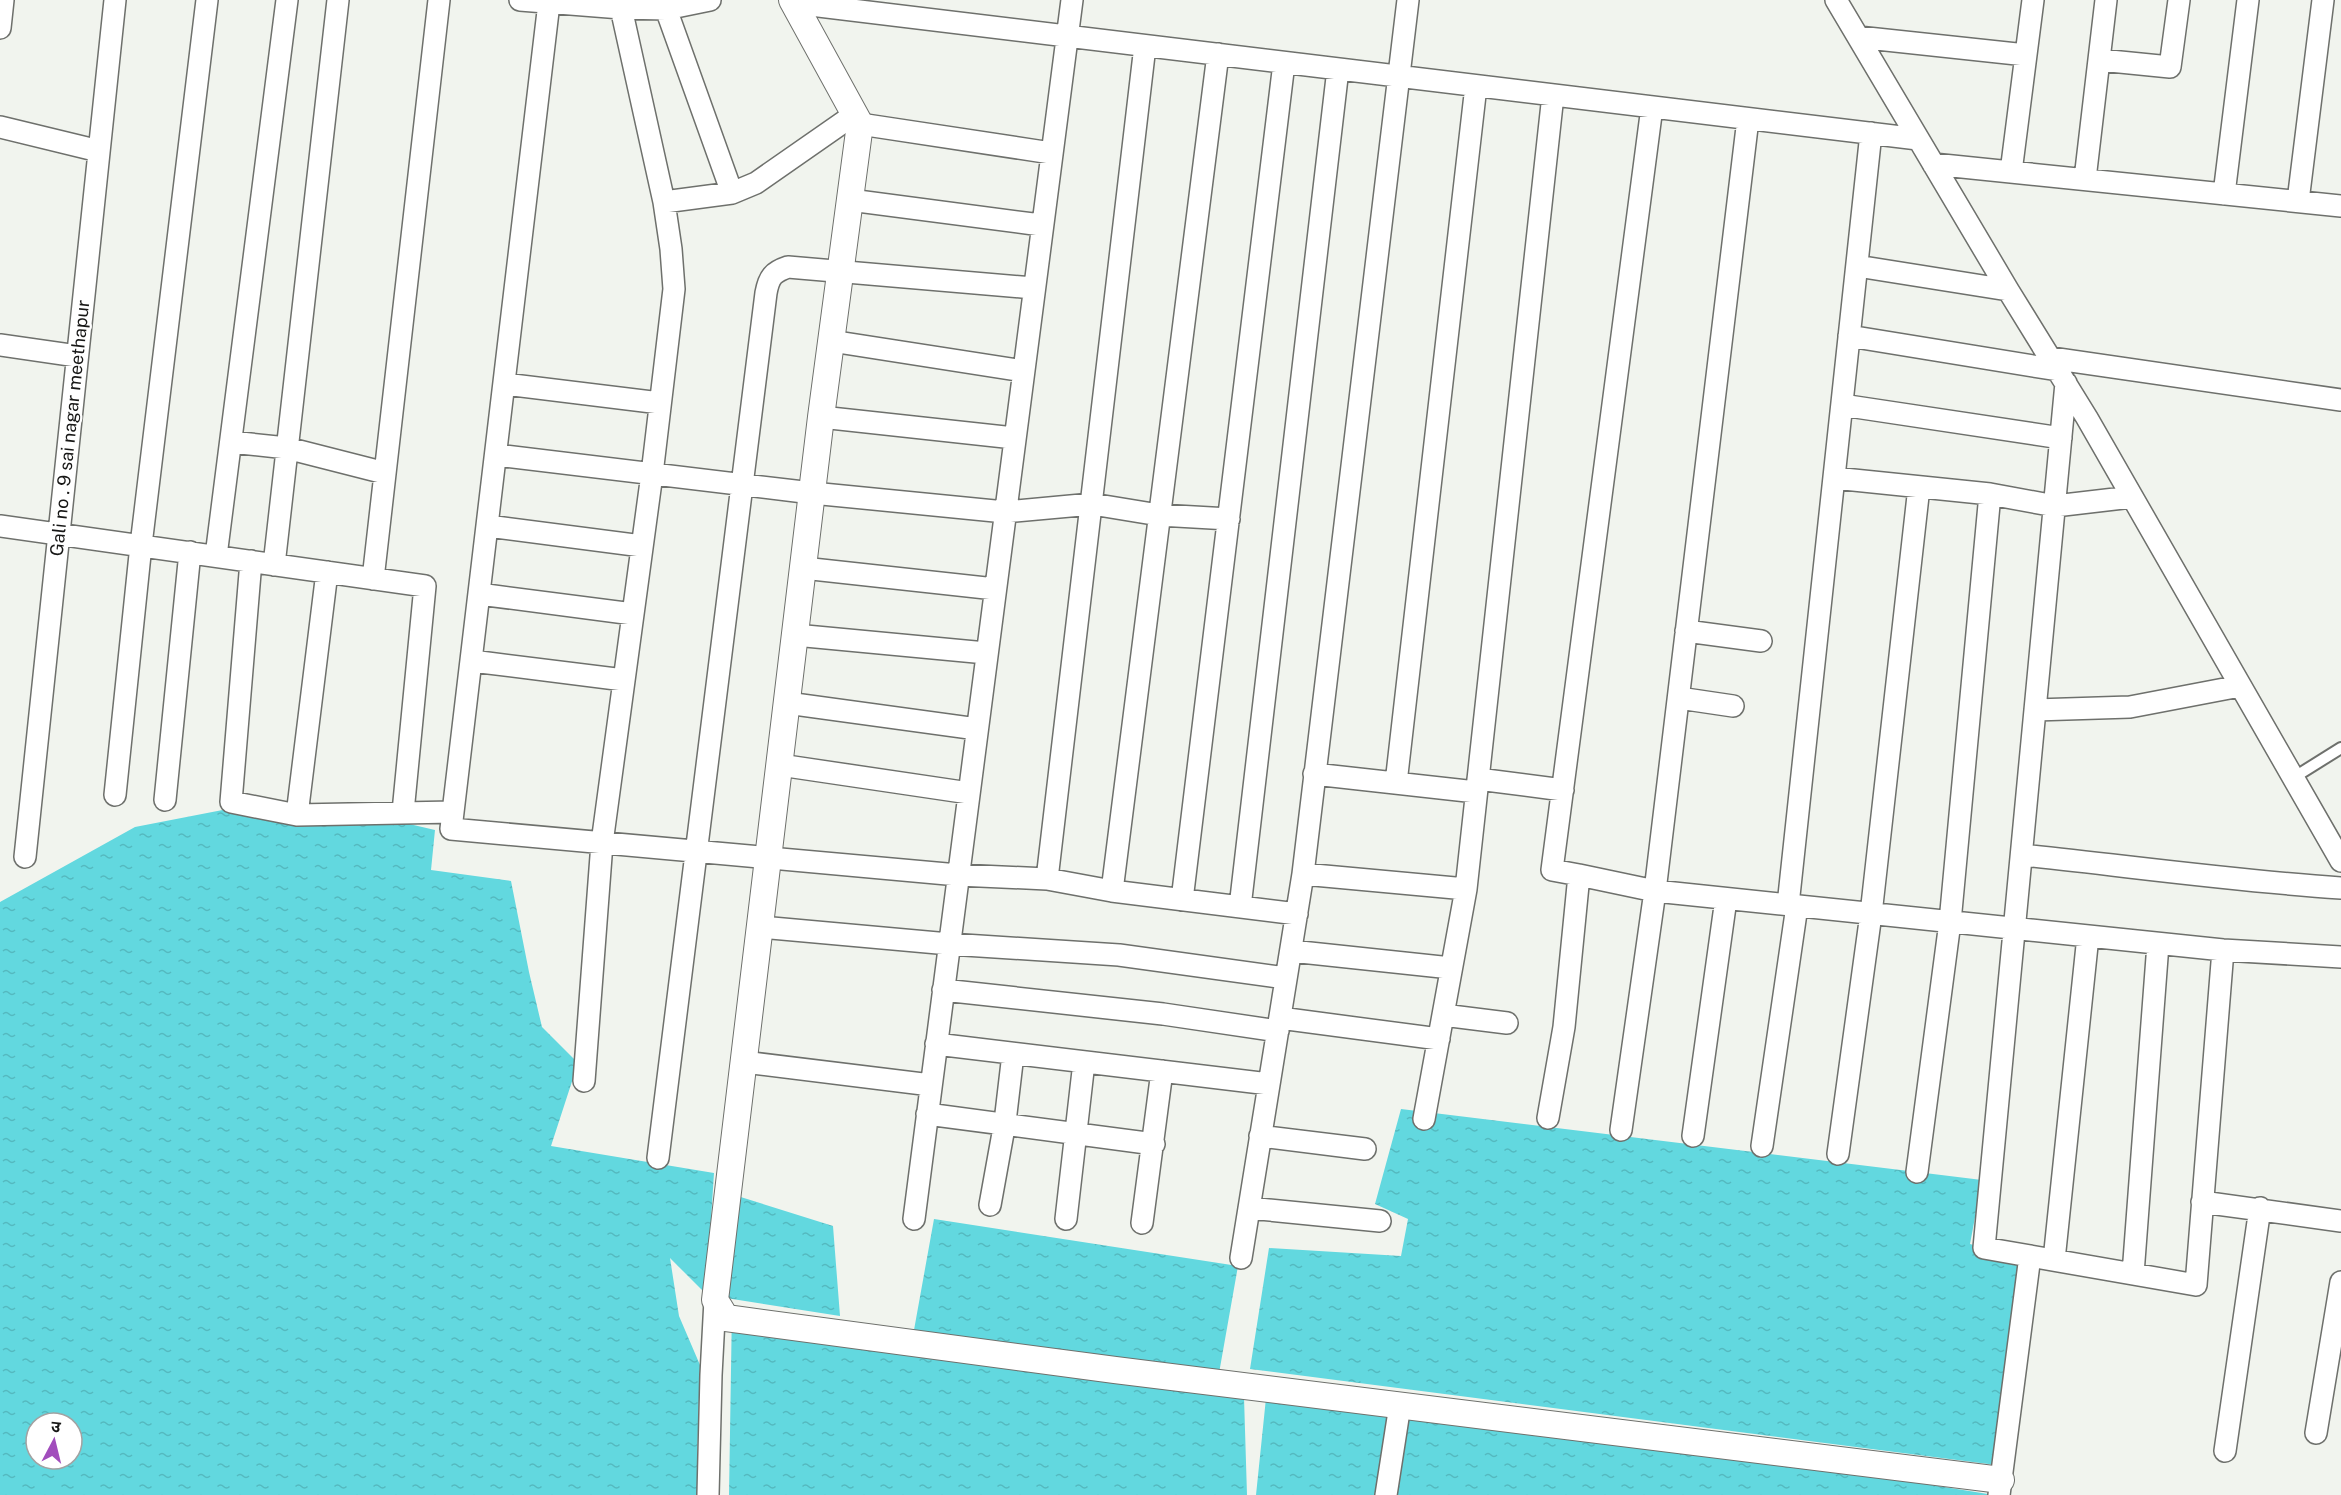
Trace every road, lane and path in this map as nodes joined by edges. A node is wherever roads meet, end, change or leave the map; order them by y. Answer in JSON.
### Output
{"nodes":[{"id":1,"x":3,"y":0,"type":"edge"},
{"id":2,"x":115,"y":0,"type":"edge"},
{"id":3,"x":207,"y":0,"type":"edge"},
{"id":4,"x":287,"y":0,"type":"edge"},
{"id":5,"x":338,"y":0,"type":"edge"},
{"id":6,"x":439,"y":0,"type":"edge"},
{"id":7,"x":520,"y":0,"type":"edge"},
{"id":8,"x":710,"y":0,"type":"edge"},
{"id":9,"x":1072,"y":0,"type":"edge"},
{"id":10,"x":1408,"y":0,"type":"edge"},
{"id":11,"x":1836,"y":0,"type":"edge"},
{"id":12,"x":2033,"y":0,"type":"edge"},
{"id":13,"x":2106,"y":0,"type":"edge"},
{"id":14,"x":2179,"y":0,"type":"edge"},
{"id":15,"x":2248,"y":0,"type":"edge"},
{"id":16,"x":2324,"y":0,"type":"edge"},
{"id":17,"x":562,"y":2,"type":"edge"},
{"id":18,"x":793,"y":2,"type":"edge"},
{"id":19,"x":621,"y":8,"type":"junction"},
{"id":20,"x":666,"y":9,"type":"junction"},
{"id":21,"x":0,"y":28,"type":"edge"},
{"id":22,"x":1066,"y":36,"type":"junction"},
{"id":23,"x":1858,"y":37,"type":"junction"},
{"id":24,"x":1145,"y":46,"type":"junction"},
{"id":25,"x":1218,"y":54,"type":"junction"},
{"id":26,"x":2026,"y":55,"type":"junction"},
{"id":27,"x":2100,"y":60,"type":"junction"},
{"id":28,"x":1284,"y":63,"type":"junction"},
{"id":29,"x":1338,"y":69,"type":"junction"},
{"id":30,"x":1399,"y":76,"type":"junction"},
{"id":31,"x":1476,"y":86,"type":"junction"},
{"id":32,"x":1553,"y":95,"type":"junction"},
{"id":33,"x":1652,"y":107,"type":"junction"},
{"id":34,"x":1748,"y":118,"type":"junction"},
{"id":35,"x":858,"y":119,"type":"junction"},
{"id":36,"x":0,"y":127,"type":"edge"},
{"id":37,"x":1871,"y":133,"type":"junction"},
{"id":38,"x":1918,"y":139,"type":"junction"},
{"id":39,"x":99,"y":151,"type":"junction"},
{"id":40,"x":1051,"y":153,"type":"junction"},
{"id":41,"x":1933,"y":164,"type":"junction"},
{"id":42,"x":2011,"y":172,"type":"junction"},
{"id":43,"x":2085,"y":179,"type":"junction"},
{"id":44,"x":732,"y":194,"type":"junction"},
{"id":45,"x":2224,"y":194,"type":"junction"},
{"id":46,"x":850,"y":200,"type":"junction"},
{"id":47,"x":664,"y":201,"type":"junction"},
{"id":48,"x":2298,"y":201,"type":"junction"},
{"id":49,"x":2341,"y":206,"type":"edge"},
{"id":50,"x":1041,"y":225,"type":"junction"},
{"id":51,"x":1857,"y":266,"type":"junction"},
{"id":52,"x":841,"y":270,"type":"junction"},
{"id":53,"x":1033,"y":288,"type":"junction"},
{"id":54,"x":2008,"y":290,"type":"junction"},
{"id":55,"x":1849,"y":336,"type":"junction"},
{"id":56,"x":831,"y":341,"type":"junction"},
{"id":57,"x":0,"y":345,"type":"edge"},
{"id":58,"x":77,"y":356,"type":"junction"},
{"id":59,"x":2059,"y":370,"type":"junction"},
{"id":60,"x":1023,"y":371,"type":"junction"},
{"id":61,"x":505,"y":384,"type":"junction"},
{"id":62,"x":2341,"y":400,"type":"edge"},
{"id":63,"x":660,"y":403,"type":"junction"},
{"id":64,"x":1842,"y":405,"type":"junction"},
{"id":65,"x":821,"y":417,"type":"junction"},
{"id":66,"x":1014,"y":438,"type":"junction"},
{"id":67,"x":2061,"y":438,"type":"junction"},
{"id":68,"x":231,"y":442,"type":"junction"},
{"id":69,"x":287,"y":448,"type":"junction"},
{"id":70,"x":496,"y":455,"type":"junction"},
{"id":71,"x":385,"y":473,"type":"junction"},
{"id":72,"x":652,"y":474,"type":"junction"},
{"id":73,"x":1834,"y":478,"type":"junction"},
{"id":74,"x":743,"y":485,"type":"junction"},
{"id":75,"x":1919,"y":487,"type":"junction"},
{"id":76,"x":812,"y":494,"type":"junction"},
{"id":77,"x":1990,"y":494,"type":"junction"},
{"id":78,"x":2132,"y":497,"type":"junction"},
{"id":79,"x":1092,"y":504,"type":"junction"},
{"id":80,"x":2055,"y":506,"type":"junction"},
{"id":81,"x":1005,"y":512,"type":"junction"},
{"id":82,"x":1160,"y":515,"type":"junction"},
{"id":83,"x":1228,"y":519,"type":"junction"},
{"id":84,"x":0,"y":525,"type":"edge"},
{"id":85,"x":488,"y":526,"type":"junction"},
{"id":86,"x":58,"y":533,"type":"junction"},
{"id":87,"x":141,"y":545,"type":"junction"},
{"id":88,"x":642,"y":546,"type":"junction"},
{"id":89,"x":190,"y":552,"type":"junction"},
{"id":90,"x":216,"y":556,"type":"junction"},
{"id":91,"x":251,"y":561,"type":"junction"},
{"id":92,"x":274,"y":565,"type":"junction"},
{"id":93,"x":803,"y":568,"type":"junction"},
{"id":94,"x":327,"y":572,"type":"junction"},
{"id":95,"x":373,"y":579,"type":"junction"},
{"id":96,"x":995,"y":589,"type":"junction"},
{"id":97,"x":479,"y":594,"type":"junction"},
{"id":98,"x":633,"y":614,"type":"junction"},
{"id":99,"x":1686,"y":631,"type":"junction"},
{"id":100,"x":795,"y":635,"type":"junction"},
{"id":101,"x":1761,"y":641,"type":"dead end"},
{"id":102,"x":986,"y":653,"type":"junction"},
{"id":103,"x":472,"y":661,"type":"junction"},
{"id":104,"x":624,"y":680,"type":"junction"},
{"id":105,"x":2240,"y":686,"type":"junction"},
{"id":106,"x":1679,"y":698,"type":"junction"},
{"id":107,"x":787,"y":703,"type":"junction"},
{"id":108,"x":1733,"y":706,"type":"dead end"},
{"id":109,"x":2035,"y":710,"type":"junction"},
{"id":110,"x":977,"y":729,"type":"junction"},
{"id":111,"x":2341,"y":748,"type":"edge"},
{"id":112,"x":780,"y":765,"type":"junction"},
{"id":113,"x":1314,"y":774,"type":"junction"},
{"id":114,"x":2293,"y":778,"type":"junction"},
{"id":115,"x":1396,"y":783,"type":"junction"},
{"id":116,"x":1477,"y":785,"type":"junction"},
{"id":117,"x":1563,"y":790,"type":"junction"},
{"id":118,"x":969,"y":792,"type":"junction"},
{"id":119,"x":115,"y":795,"type":"dead end"},
{"id":120,"x":165,"y":800,"type":"dead end"},
{"id":121,"x":403,"y":812,"type":"junction"},
{"id":122,"x":453,"y":812,"type":"junction"},
{"id":123,"x":297,"y":815,"type":"junction"},
{"id":124,"x":602,"y":843,"type":"junction"},
{"id":125,"x":696,"y":851,"type":"junction"},
{"id":126,"x":2022,"y":855,"type":"junction"},
{"id":127,"x":25,"y":857,"type":"dead end"},
{"id":128,"x":769,"y":858,"type":"junction"},
{"id":129,"x":2341,"y":861,"type":"edge"},
{"id":130,"x":1303,"y":874,"type":"junction"},
{"id":131,"x":958,"y":875,"type":"junction"},
{"id":132,"x":1580,"y":875,"type":"junction"},
{"id":133,"x":1047,"y":879,"type":"junction"},
{"id":134,"x":2341,"y":888,"type":"edge"},
{"id":135,"x":1466,"y":889,"type":"junction"},
{"id":136,"x":1112,"y":891,"type":"junction"},
{"id":137,"x":1655,"y":891,"type":"junction"},
{"id":138,"x":1726,"y":899,"type":"junction"},
{"id":139,"x":1182,"y":900,"type":"junction"},
{"id":140,"x":1792,"y":906,"type":"junction"},
{"id":141,"x":1240,"y":907,"type":"junction"},
{"id":142,"x":1297,"y":914,"type":"junction"},
{"id":143,"x":1871,"y":914,"type":"junction"},
{"id":144,"x":1950,"y":922,"type":"junction"},
{"id":145,"x":761,"y":927,"type":"junction"},
{"id":146,"x":2015,"y":929,"type":"junction"},
{"id":147,"x":2088,"y":936,"type":"junction"},
{"id":148,"x":949,"y":944,"type":"junction"},
{"id":149,"x":2158,"y":944,"type":"junction"},
{"id":150,"x":2223,"y":950,"type":"junction"},
{"id":151,"x":1291,"y":951,"type":"junction"},
{"id":152,"x":2341,"y":957,"type":"edge"},
{"id":153,"x":1451,"y":968,"type":"junction"},
{"id":154,"x":1286,"y":978,"type":"junction"},
{"id":155,"x":943,"y":990,"type":"junction"},
{"id":156,"x":1443,"y":1015,"type":"junction"},
{"id":157,"x":1507,"y":1023,"type":"dead end"},
{"id":158,"x":1279,"y":1024,"type":"junction"},
{"id":159,"x":1438,"y":1039,"type":"junction"},
{"id":160,"x":936,"y":1044,"type":"junction"},
{"id":161,"x":1013,"y":1054,"type":"junction"},
{"id":162,"x":744,"y":1062,"type":"junction"},
{"id":163,"x":1084,"y":1062,"type":"junction"},
{"id":164,"x":1162,"y":1071,"type":"junction"},
{"id":165,"x":584,"y":1081,"type":"dead end"},
{"id":166,"x":1269,"y":1084,"type":"junction"},
{"id":167,"x":931,"y":1085,"type":"junction"},
{"id":168,"x":927,"y":1114,"type":"junction"},
{"id":169,"x":1548,"y":1118,"type":"dead end"},
{"id":170,"x":1424,"y":1119,"type":"dead end"},
{"id":171,"x":1005,"y":1122,"type":"junction"},
{"id":172,"x":1621,"y":1130,"type":"dead end"},
{"id":173,"x":1076,"y":1133,"type":"junction"},
{"id":174,"x":1260,"y":1136,"type":"junction"},
{"id":175,"x":1693,"y":1137,"type":"dead end"},
{"id":176,"x":1154,"y":1144,"type":"junction"},
{"id":177,"x":1761,"y":1146,"type":"dead end"},
{"id":178,"x":1365,"y":1149,"type":"dead end"},
{"id":179,"x":1838,"y":1154,"type":"dead end"},
{"id":180,"x":658,"y":1158,"type":"dead end"},
{"id":181,"x":1917,"y":1172,"type":"dead end"},
{"id":182,"x":2202,"y":1202,"type":"junction"},
{"id":183,"x":990,"y":1205,"type":"dead end"},
{"id":184,"x":1249,"y":1208,"type":"junction"},
{"id":185,"x":2260,"y":1208,"type":"junction"},
{"id":186,"x":914,"y":1219,"type":"dead end"},
{"id":187,"x":1066,"y":1219,"type":"dead end"},
{"id":188,"x":1380,"y":1221,"type":"dead end"},
{"id":189,"x":2341,"y":1221,"type":"edge"},
{"id":190,"x":1142,"y":1223,"type":"dead end"},
{"id":191,"x":2030,"y":1256,"type":"junction"},
{"id":192,"x":1241,"y":1258,"type":"dead end"},
{"id":193,"x":2054,"y":1260,"type":"junction"},
{"id":194,"x":2133,"y":1274,"type":"junction"},
{"id":195,"x":2341,"y":1282,"type":"edge"},
{"id":196,"x":716,"y":1300,"type":"junction"},
{"id":197,"x":1400,"y":1405,"type":"junction"},
{"id":198,"x":2316,"y":1433,"type":"dead end"},
{"id":199,"x":2225,"y":1451,"type":"dead end"},
{"id":200,"x":2000,"y":1487,"type":"edge"},
{"id":201,"x":708,"y":1495,"type":"edge"},
{"id":202,"x":1386,"y":1495,"type":"edge"}],
"edges":[{"from":1,"to":21,"type":"street"},
{"from":2,"to":39,"type":"street","name":"Gali no . 9 sai nagar meethapur"},
{"from":3,"to":87,"type":"street"},
{"from":4,"to":68,"type":"street"},
{"from":5,"to":69,"type":"street"},
{"from":6,"to":71,"type":"street"},
{"from":7,"to":17,"type":"street"},
{"from":8,"to":20,"type":"street"},
{"from":9,"to":22,"type":"street"},
{"from":10,"to":30,"type":"street"},
{"from":11,"to":23,"type":"street"},
{"from":12,"to":26,"type":"street"},
{"from":13,"to":27,"type":"street"},
{"from":14,"to":27,"type":"street"},
{"from":15,"to":45,"type":"street"},
{"from":16,"to":48,"type":"street"},
{"from":17,"to":19,"type":"street"},
{"from":17,"to":61,"type":"street"},
{"from":18,"to":22,"type":"street"},
{"from":18,"to":35,"type":"street"},
{"from":19,"to":20,"type":"street"},
{"from":19,"to":47,"type":"street"},
{"from":20,"to":44,"type":"street"},
{"from":22,"to":24,"type":"street"},
{"from":22,"to":40,"type":"street"},
{"from":23,"to":26,"type":"street"},
{"from":23,"to":38,"type":"street"},
{"from":24,"to":25,"type":"street"},
{"from":24,"to":79,"type":"street"},
{"from":25,"to":28,"type":"street"},
{"from":25,"to":82,"type":"street"},
{"from":26,"to":42,"type":"street"},
{"from":27,"to":43,"type":"street"},
{"from":28,"to":29,"type":"street"},
{"from":28,"to":83,"type":"street"},
{"from":29,"to":30,"type":"street"},
{"from":29,"to":141,"type":"street"},
{"from":30,"to":31,"type":"street"},
{"from":30,"to":113,"type":"street"},
{"from":31,"to":32,"type":"street"},
{"from":31,"to":115,"type":"street"},
{"from":32,"to":33,"type":"street"},
{"from":32,"to":116,"type":"street"},
{"from":33,"to":34,"type":"street"},
{"from":33,"to":117,"type":"street"},
{"from":34,"to":37,"type":"street"},
{"from":34,"to":99,"type":"street"},
{"from":35,"to":40,"type":"street"},
{"from":35,"to":44,"type":"street"},
{"from":35,"to":46,"type":"street"},
{"from":36,"to":39,"type":"street"},
{"from":37,"to":38,"type":"street"},
{"from":37,"to":51,"type":"street"},
{"from":38,"to":41,"type":"street"},
{"from":39,"to":58,"type":"street","name":"Gali no . 9 sai nagar meethapur"},
{"from":40,"to":50,"type":"street"},
{"from":41,"to":42,"type":"street"},
{"from":41,"to":54,"type":"street"},
{"from":42,"to":43,"type":"street"},
{"from":43,"to":45,"type":"street"},
{"from":44,"to":47,"type":"street"},
{"from":45,"to":48,"type":"street"},
{"from":46,"to":50,"type":"street"},
{"from":46,"to":52,"type":"street"},
{"from":47,"to":63,"type":"street"},
{"from":48,"to":49,"type":"street"},
{"from":50,"to":53,"type":"street"},
{"from":51,"to":54,"type":"street"},
{"from":51,"to":55,"type":"street"},
{"from":52,"to":53,"type":"street"},
{"from":52,"to":56,"type":"street"},
{"from":52,"to":74,"type":"street"},
{"from":53,"to":60,"type":"street"},
{"from":54,"to":59,"type":"street"},
{"from":55,"to":59,"type":"street"},
{"from":55,"to":64,"type":"street"},
{"from":56,"to":60,"type":"street"},
{"from":56,"to":65,"type":"street"},
{"from":57,"to":58,"type":"street"},
{"from":58,"to":86,"type":"street","name":"Gali no . 9 sai nagar meethapur"},
{"from":59,"to":62,"type":"street"},
{"from":59,"to":67,"type":"street"},
{"from":59,"to":78,"type":"street"},
{"from":60,"to":66,"type":"street"},
{"from":61,"to":63,"type":"street"},
{"from":61,"to":70,"type":"street"},
{"from":63,"to":72,"type":"street"},
{"from":64,"to":67,"type":"street"},
{"from":64,"to":73,"type":"street"},
{"from":65,"to":66,"type":"street"},
{"from":65,"to":76,"type":"street"},
{"from":66,"to":81,"type":"street"},
{"from":67,"to":80,"type":"street"},
{"from":68,"to":69,"type":"street"},
{"from":68,"to":90,"type":"street"},
{"from":69,"to":71,"type":"street"},
{"from":69,"to":92,"type":"street"},
{"from":70,"to":72,"type":"street"},
{"from":70,"to":85,"type":"street"},
{"from":71,"to":95,"type":"street"},
{"from":72,"to":74,"type":"street"},
{"from":72,"to":88,"type":"street"},
{"from":73,"to":75,"type":"street"},
{"from":73,"to":140,"type":"street"},
{"from":74,"to":76,"type":"street"},
{"from":74,"to":125,"type":"street"},
{"from":75,"to":77,"type":"street"},
{"from":75,"to":143,"type":"street"},
{"from":76,"to":81,"type":"street"},
{"from":76,"to":93,"type":"street"},
{"from":77,"to":80,"type":"street"},
{"from":77,"to":144,"type":"street"},
{"from":78,"to":80,"type":"street"},
{"from":78,"to":105,"type":"street"},
{"from":79,"to":81,"type":"street"},
{"from":79,"to":82,"type":"street"},
{"from":79,"to":133,"type":"street"},
{"from":80,"to":109,"type":"street"},
{"from":81,"to":96,"type":"street"},
{"from":82,"to":83,"type":"street"},
{"from":82,"to":136,"type":"street"},
{"from":83,"to":139,"type":"street"},
{"from":84,"to":86,"type":"street"},
{"from":85,"to":88,"type":"street"},
{"from":85,"to":97,"type":"street"},
{"from":86,"to":87,"type":"street"},
{"from":86,"to":127,"type":"street","name":"Gali no . 9 sai nagar meethapur"},
{"from":87,"to":89,"type":"street"},
{"from":87,"to":119,"type":"street"},
{"from":88,"to":98,"type":"street"},
{"from":89,"to":90,"type":"street"},
{"from":89,"to":120,"type":"street"},
{"from":90,"to":91,"type":"street"},
{"from":91,"to":92,"type":"street"},
{"from":91,"to":123,"type":"street"},
{"from":92,"to":94,"type":"street"},
{"from":93,"to":96,"type":"street"},
{"from":93,"to":100,"type":"street"},
{"from":94,"to":95,"type":"street"},
{"from":94,"to":123,"type":"street"},
{"from":95,"to":121,"type":"street"},
{"from":96,"to":102,"type":"street"},
{"from":97,"to":98,"type":"street"},
{"from":97,"to":103,"type":"street"},
{"from":98,"to":104,"type":"street"},
{"from":99,"to":101,"type":"street"},
{"from":99,"to":106,"type":"street"},
{"from":100,"to":102,"type":"street"},
{"from":100,"to":107,"type":"street"},
{"from":102,"to":110,"type":"street"},
{"from":103,"to":104,"type":"street"},
{"from":103,"to":122,"type":"street"},
{"from":104,"to":124,"type":"street"},
{"from":105,"to":109,"type":"street"},
{"from":105,"to":114,"type":"street"},
{"from":106,"to":108,"type":"street"},
{"from":106,"to":137,"type":"street"},
{"from":107,"to":110,"type":"street"},
{"from":107,"to":112,"type":"street"},
{"from":109,"to":126,"type":"street"},
{"from":110,"to":118,"type":"street"},
{"from":111,"to":114,"type":"lane"},
{"from":112,"to":118,"type":"street"},
{"from":112,"to":128,"type":"street"},
{"from":113,"to":115,"type":"street"},
{"from":113,"to":130,"type":"street"},
{"from":114,"to":129,"type":"street"},
{"from":115,"to":116,"type":"street"},
{"from":116,"to":117,"type":"street"},
{"from":116,"to":135,"type":"street"},
{"from":117,"to":132,"type":"street"},
{"from":118,"to":131,"type":"street"},
{"from":121,"to":122,"type":"street"},
{"from":121,"to":123,"type":"street"},
{"from":122,"to":124,"type":"street"},
{"from":124,"to":125,"type":"street"},
{"from":124,"to":165,"type":"street"},
{"from":125,"to":128,"type":"street"},
{"from":125,"to":180,"type":"street"},
{"from":126,"to":134,"type":"street"},
{"from":126,"to":146,"type":"street"},
{"from":128,"to":131,"type":"street"},
{"from":128,"to":145,"type":"street"},
{"from":130,"to":135,"type":"street"},
{"from":130,"to":142,"type":"street"},
{"from":131,"to":133,"type":"street"},
{"from":131,"to":148,"type":"street"},
{"from":132,"to":137,"type":"street"},
{"from":132,"to":169,"type":"street"},
{"from":133,"to":136,"type":"street"},
{"from":135,"to":153,"type":"street"},
{"from":136,"to":139,"type":"street"},
{"from":137,"to":138,"type":"street"},
{"from":137,"to":172,"type":"street"},
{"from":138,"to":140,"type":"street"},
{"from":138,"to":175,"type":"street"},
{"from":139,"to":141,"type":"street"},
{"from":140,"to":143,"type":"street"},
{"from":140,"to":177,"type":"street"},
{"from":141,"to":142,"type":"street"},
{"from":142,"to":151,"type":"street"},
{"from":143,"to":144,"type":"street"},
{"from":143,"to":179,"type":"street"},
{"from":144,"to":146,"type":"street"},
{"from":144,"to":181,"type":"street"},
{"from":145,"to":148,"type":"street"},
{"from":145,"to":162,"type":"street"},
{"from":146,"to":147,"type":"street"},
{"from":146,"to":191,"type":"street"},
{"from":147,"to":149,"type":"street"},
{"from":147,"to":193,"type":"street"},
{"from":148,"to":154,"type":"street"},
{"from":148,"to":155,"type":"street"},
{"from":149,"to":150,"type":"street"},
{"from":149,"to":194,"type":"street"},
{"from":150,"to":152,"type":"street"},
{"from":150,"to":182,"type":"street"},
{"from":151,"to":153,"type":"street"},
{"from":151,"to":154,"type":"street"},
{"from":153,"to":156,"type":"street"},
{"from":154,"to":158,"type":"street"},
{"from":155,"to":158,"type":"street"},
{"from":155,"to":160,"type":"street"},
{"from":156,"to":157,"type":"street"},
{"from":156,"to":159,"type":"street"},
{"from":158,"to":159,"type":"street"},
{"from":158,"to":166,"type":"street"},
{"from":159,"to":170,"type":"street"},
{"from":160,"to":161,"type":"street"},
{"from":160,"to":167,"type":"street"},
{"from":161,"to":163,"type":"street"},
{"from":161,"to":171,"type":"street"},
{"from":162,"to":167,"type":"street"},
{"from":162,"to":196,"type":"street"},
{"from":163,"to":164,"type":"street"},
{"from":163,"to":173,"type":"street"},
{"from":164,"to":166,"type":"street"},
{"from":164,"to":176,"type":"street"},
{"from":166,"to":174,"type":"street"},
{"from":167,"to":168,"type":"street"},
{"from":168,"to":171,"type":"street"},
{"from":168,"to":186,"type":"street"},
{"from":171,"to":173,"type":"street"},
{"from":171,"to":183,"type":"street"},
{"from":173,"to":176,"type":"street"},
{"from":173,"to":187,"type":"street"},
{"from":174,"to":178,"type":"street"},
{"from":174,"to":184,"type":"street"},
{"from":176,"to":190,"type":"street"},
{"from":182,"to":185,"type":"street"},
{"from":182,"to":194,"type":"street"},
{"from":184,"to":188,"type":"street"},
{"from":184,"to":192,"type":"street"},
{"from":185,"to":189,"type":"street"},
{"from":185,"to":199,"type":"street"},
{"from":191,"to":193,"type":"street"},
{"from":191,"to":200,"type":"street"},
{"from":193,"to":194,"type":"street"},
{"from":195,"to":198,"type":"street"},
{"from":196,"to":197,"type":"street"},
{"from":196,"to":201,"type":"street"},
{"from":197,"to":200,"type":"street"},
{"from":197,"to":202,"type":"street"}]}
